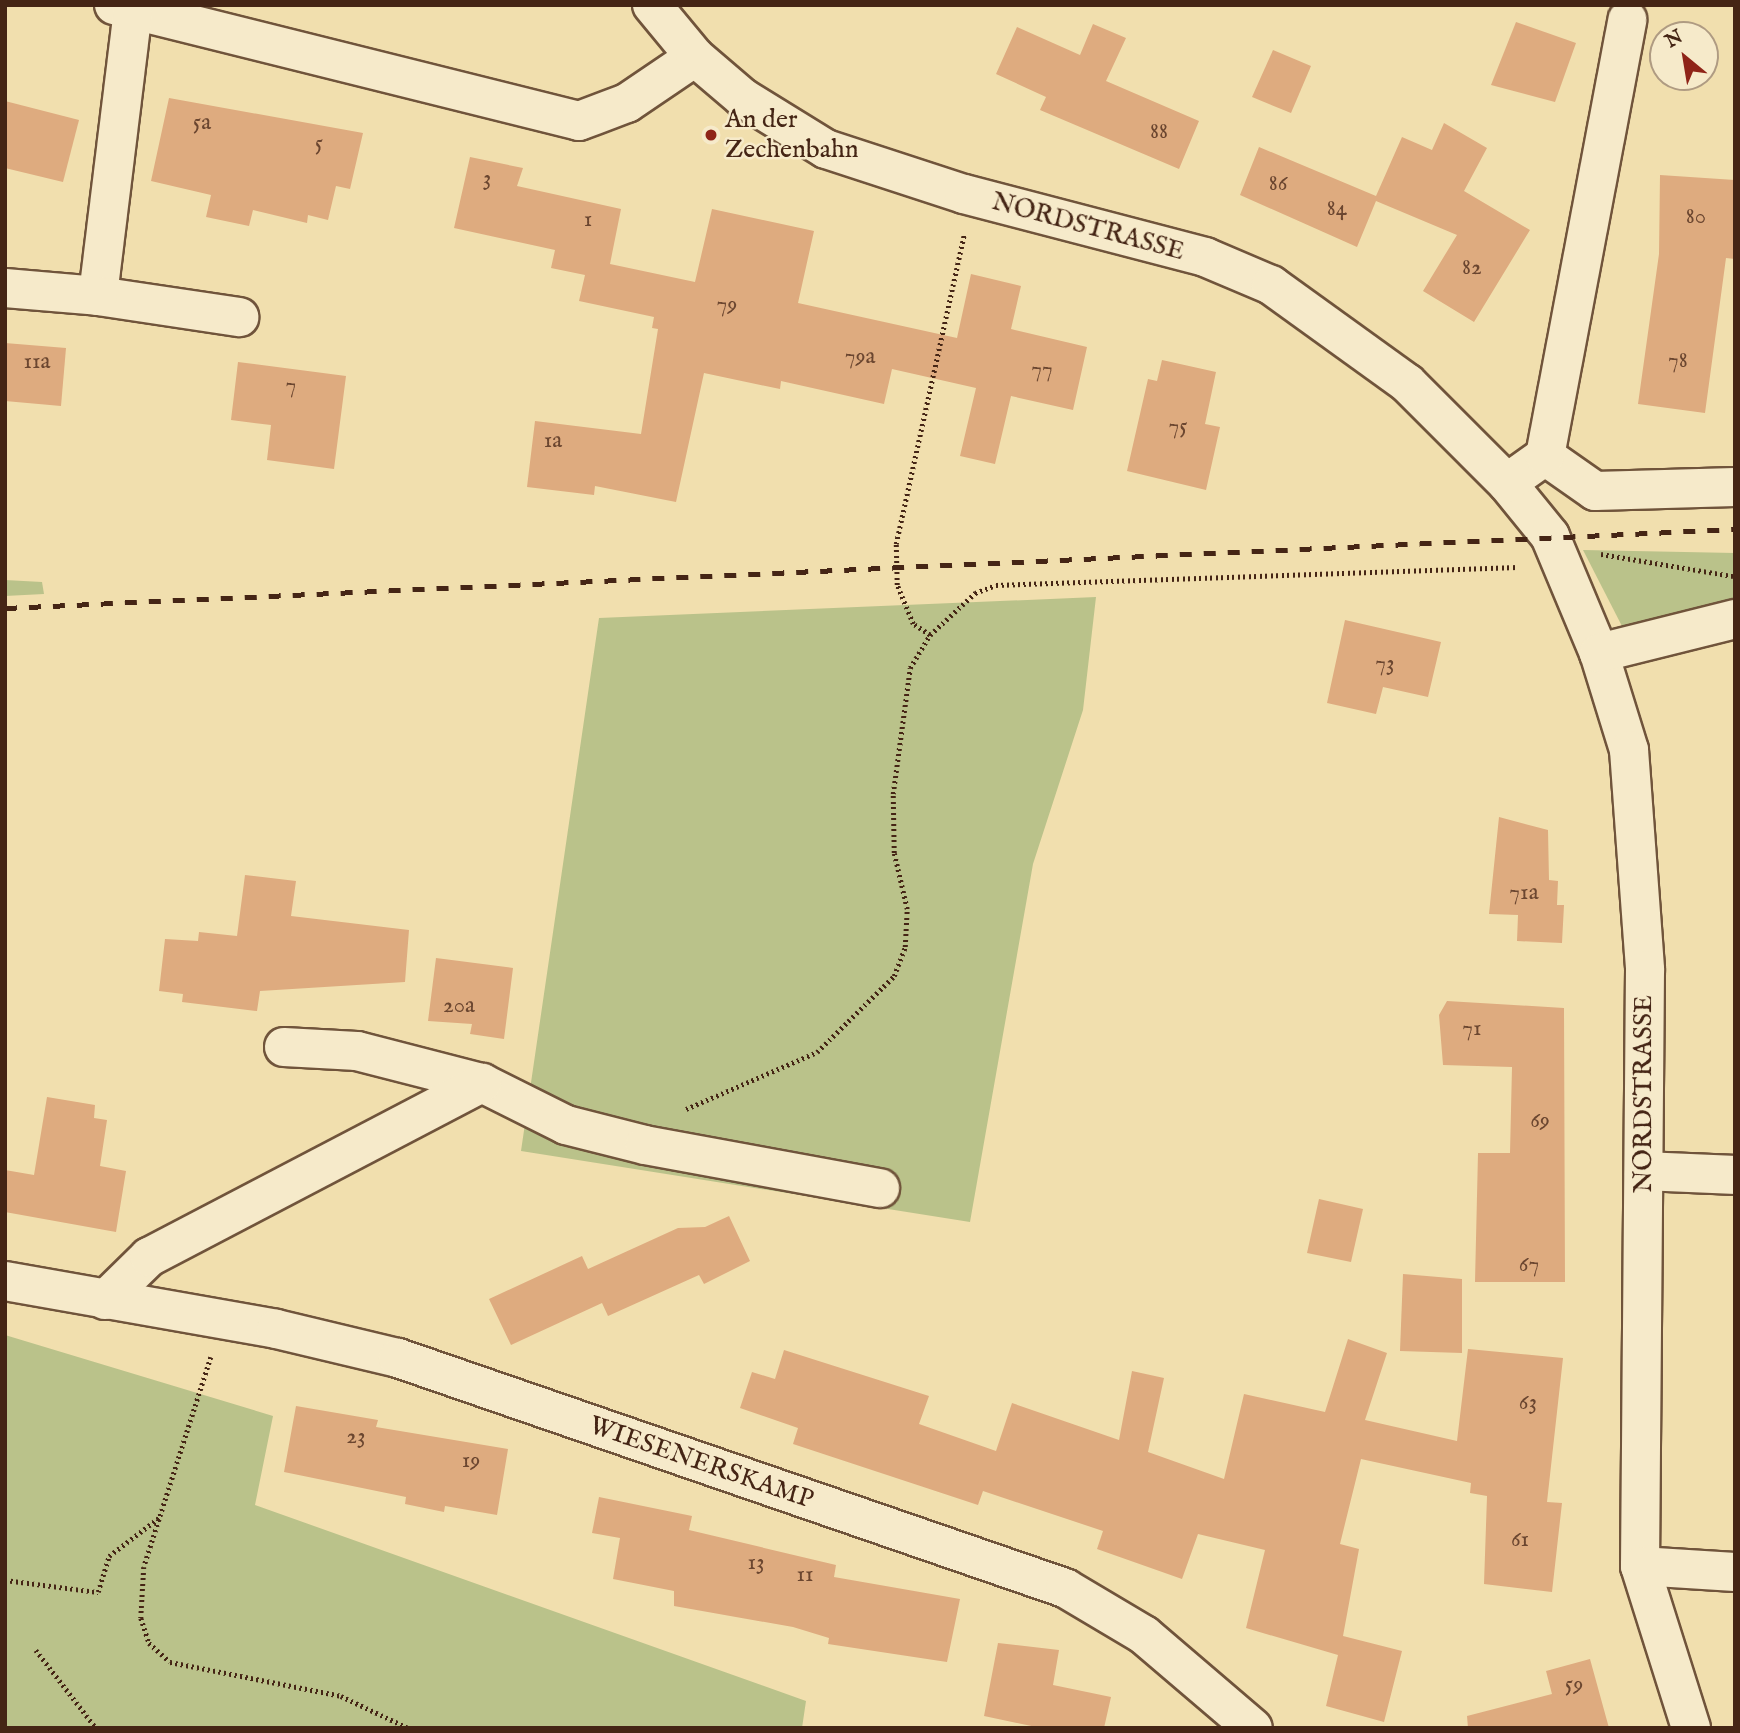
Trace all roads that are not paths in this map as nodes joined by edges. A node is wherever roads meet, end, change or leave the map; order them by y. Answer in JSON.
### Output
{"nodes":[{"id":1,"x":652,"y":5,"type":"edge"},
{"id":2,"x":123,"y":7,"type":"edge"},
{"id":3,"x":1627,"y":20,"type":"dead end"},
{"id":4,"x":695,"y":57,"type":"junction"},
{"id":5,"x":5,"y":288,"type":"edge"},
{"id":6,"x":98,"y":296,"type":"junction"},
{"id":7,"x":239,"y":317,"type":"dead end"},
{"id":8,"x":1545,"y":456,"type":"junction"},
{"id":9,"x":1507,"y":483,"type":"junction"},
{"id":10,"x":1735,"y":487,"type":"edge"},
{"id":11,"x":1735,"y":619,"type":"edge"},
{"id":12,"x":1599,"y":653,"type":"junction"},
{"id":13,"x":284,"y":1047,"type":"dead end"},
{"id":14,"x":482,"y":1083,"type":"junction"},
{"id":15,"x":1644,"y":1171,"type":"junction"},
{"id":16,"x":1735,"y":1175,"type":"edge"},
{"id":17,"x":880,"y":1188,"type":"dead end"},
{"id":18,"x":5,"y":1281,"type":"edge"},
{"id":19,"x":105,"y":1300,"type":"junction"},
{"id":20,"x":1640,"y":1566,"type":"junction"},
{"id":21,"x":1735,"y":1572,"type":"edge"},
{"id":22,"x":1253,"y":1728,"type":"edge"},
{"id":23,"x":1691,"y":1728,"type":"edge"}],
"edges":[{"from":1,"to":4,"type":"street","name":"NORDSTRASSE"},
{"from":2,"to":4,"type":"street"},
{"from":2,"to":6,"type":"street"},
{"from":3,"to":8,"type":"street"},
{"from":4,"to":9,"type":"street","name":"NORDSTRASSE"},
{"from":5,"to":6,"type":"street"},
{"from":6,"to":7,"type":"street"},
{"from":8,"to":9,"type":"street"},
{"from":8,"to":10,"type":"street"},
{"from":9,"to":12,"type":"street","name":"NORDSTRASSE"},
{"from":11,"to":12,"type":"street"},
{"from":12,"to":15,"type":"street","name":"NORDSTRASSE"},
{"from":13,"to":14,"type":"street"},
{"from":14,"to":17,"type":"street"},
{"from":14,"to":19,"type":"street"},
{"from":15,"to":16,"type":"street"},
{"from":15,"to":20,"type":"street","name":"NORDSTRASSE"},
{"from":18,"to":19,"type":"street","name":"WIESENERSKAMP"},
{"from":19,"to":22,"type":"street","name":"WIESENERSKAMP"},
{"from":20,"to":21,"type":"street"},
{"from":20,"to":23,"type":"street","name":"NORDSTRASSE"}]}
